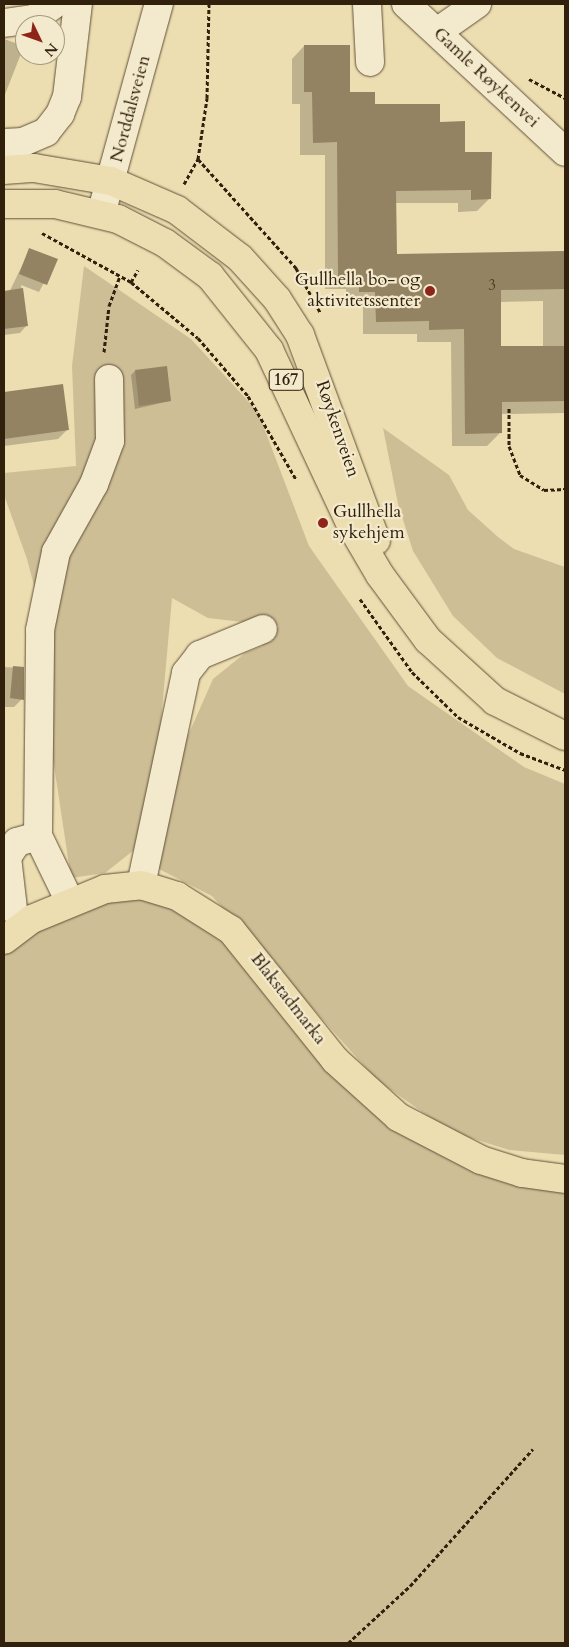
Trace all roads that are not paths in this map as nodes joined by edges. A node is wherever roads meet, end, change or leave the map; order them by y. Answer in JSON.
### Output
{"nodes":[{"id":1,"x":55,"y":4,"type":"edge"},
{"id":2,"x":78,"y":4,"type":"edge"},
{"id":3,"x":159,"y":4,"type":"edge"},
{"id":4,"x":367,"y":4,"type":"edge"},
{"id":5,"x":406,"y":4,"type":"edge"},
{"id":6,"x":477,"y":4,"type":"edge"},
{"id":7,"x":4,"y":23,"type":"edge"},
{"id":8,"x":437,"y":32,"type":"junction"},
{"id":9,"x":370,"y":62,"type":"dead end"},
{"id":10,"x":4,"y":143,"type":"edge"},
{"id":11,"x":565,"y":152,"type":"edge"},
{"id":12,"x":4,"y":170,"type":"edge"},
{"id":13,"x":111,"y":182,"type":"junction"},
{"id":14,"x":4,"y":204,"type":"edge"},
{"id":15,"x":101,"y":214,"type":"junction"},
{"id":16,"x":109,"y":379,"type":"road end"},
{"id":17,"x":403,"y":606,"type":"junction"},
{"id":18,"x":263,"y":629,"type":"dead end"},
{"id":19,"x":565,"y":736,"type":"edge"},
{"id":20,"x":38,"y":836,"type":"junction"},
{"id":21,"x":141,"y":885,"type":"junction"},
{"id":22,"x":69,"y":900,"type":"junction"},
{"id":23,"x":12,"y":909,"type":"dead end"},
{"id":24,"x":4,"y":940,"type":"edge"},
{"id":25,"x":565,"y":1179,"type":"edge"}],
"edges":[{"from":1,"to":7,"type":"street"},
{"from":2,"to":10,"type":"street"},
{"from":3,"to":13,"type":"street","name":"Norddalsveien"},
{"from":4,"to":9,"type":"street"},
{"from":5,"to":8,"type":"street","name":"Gamle Røykenvei"},
{"from":6,"to":8,"type":"street"},
{"from":8,"to":11,"type":"street","name":"Gamle Røykenvei"},
{"from":12,"to":13,"type":"main road","name":"Røykenveien","number":"167"},
{"from":13,"to":15,"type":"street","name":"Norddalsveien"},
{"from":13,"to":17,"type":"main road","name":"Røykenveien","number":"167"},
{"from":14,"to":15,"type":"main road","name":"Røykenveien","number":"167"},
{"from":15,"to":17,"type":"main road","name":"Røykenveien","number":"167"},
{"from":16,"to":20,"type":"street"},
{"from":17,"to":19,"type":"main road","name":"Røykenveien","number":"167"},
{"from":18,"to":21,"type":"street"},
{"from":20,"to":22,"type":"street"},
{"from":20,"to":23,"type":"street"},
{"from":21,"to":22,"type":"main road","name":"Blakstadmarka"},
{"from":21,"to":25,"type":"main road","name":"Blakstadmarka"},
{"from":22,"to":24,"type":"main road","name":"Blakstadmarka"}]}
